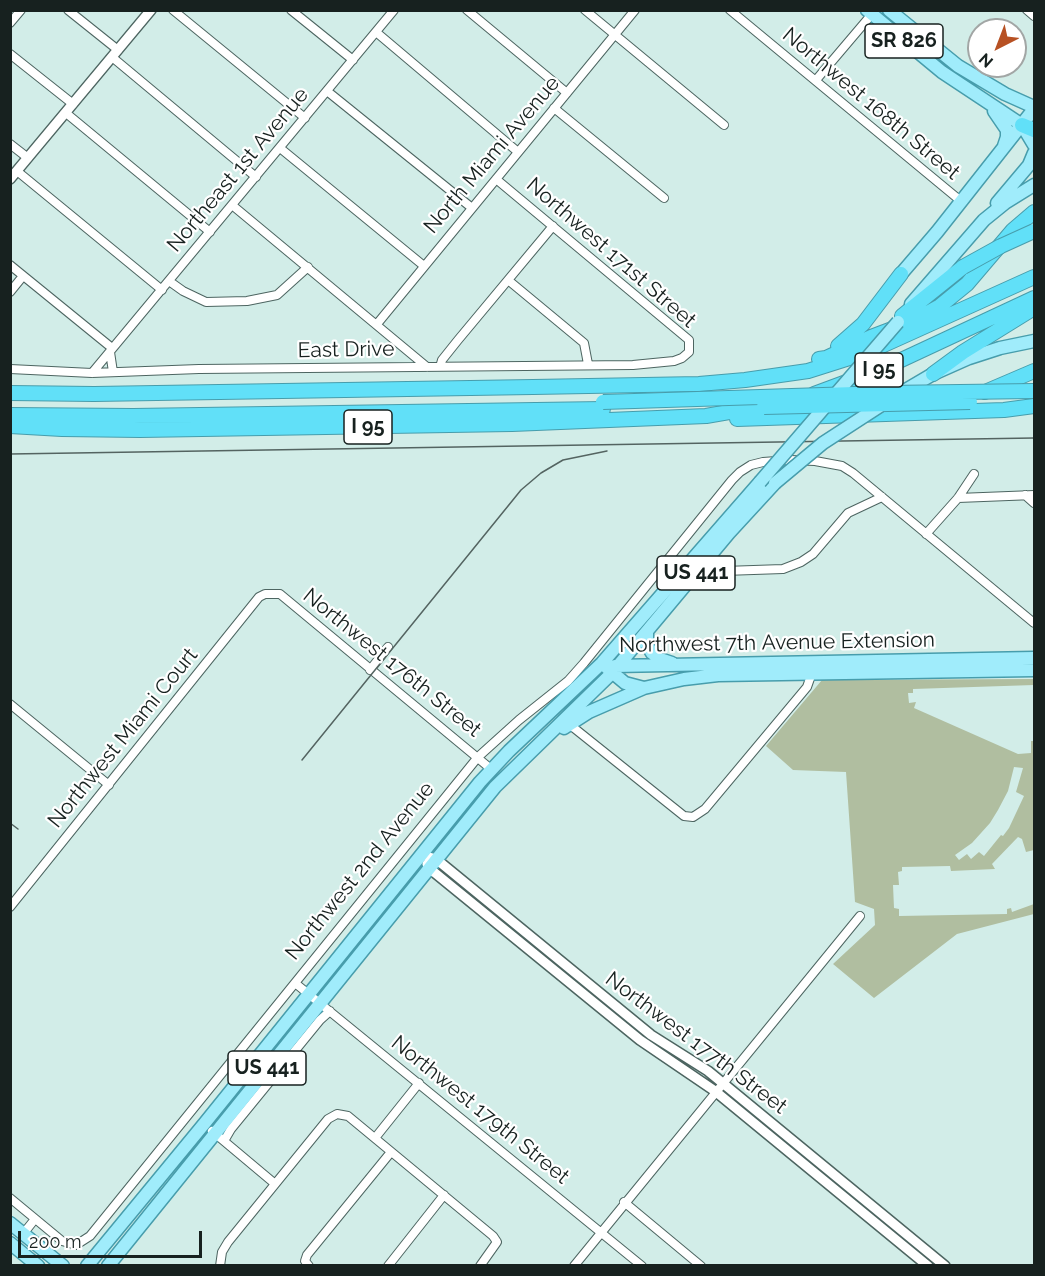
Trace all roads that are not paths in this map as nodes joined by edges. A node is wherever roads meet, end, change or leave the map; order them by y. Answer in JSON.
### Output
{"nodes":[{"id":1,"x":21,"y":10,"type":"edge"},
{"id":2,"x":68,"y":10,"type":"edge"},
{"id":3,"x":151,"y":10,"type":"edge"},
{"id":4,"x":173,"y":10,"type":"edge"},
{"id":5,"x":291,"y":10,"type":"edge"},
{"id":6,"x":394,"y":10,"type":"edge"},
{"id":7,"x":466,"y":10,"type":"edge"},
{"id":8,"x":585,"y":10,"type":"edge"},
{"id":9,"x":635,"y":10,"type":"edge"},
{"id":10,"x":730,"y":10,"type":"edge"},
{"id":11,"x":889,"y":10,"type":"edge"},
{"id":12,"x":1027,"y":10,"type":"edge"},
{"id":13,"x":869,"y":12,"type":"edge"},
{"id":14,"x":1035,"y":16,"type":"edge"},
{"id":15,"x":10,"y":23,"type":"edge"},
{"id":16,"x":376,"y":32,"type":"junction"},
{"id":17,"x":615,"y":35,"type":"junction"},
{"id":18,"x":10,"y":54,"type":"edge"},
{"id":19,"x":115,"y":54,"type":"junction"},
{"id":20,"x":353,"y":60,"type":"junction"},
{"id":21,"x":954,"y":80,"type":"junction"},
{"id":22,"x":816,"y":81,"type":"junction"},
{"id":23,"x":327,"y":92,"type":"junction"},
{"id":24,"x":567,"y":93,"type":"junction"},
{"id":25,"x":987,"y":103,"type":"junction"},
{"id":26,"x":73,"y":104,"type":"junction"},
{"id":27,"x":554,"y":108,"type":"junction"},
{"id":28,"x":1035,"y":108,"type":"edge"},
{"id":29,"x":66,"y":113,"type":"junction"},
{"id":30,"x":304,"y":118,"type":"junction"},
{"id":31,"x":723,"y":125,"type":"dead end"},
{"id":32,"x":1030,"y":125,"type":"edge"},
{"id":33,"x":10,"y":144,"type":"edge"},
{"id":34,"x":1035,"y":145,"type":"edge"},
{"id":35,"x":1004,"y":147,"type":"junction"},
{"id":36,"x":280,"y":148,"type":"junction"},
{"id":37,"x":519,"y":152,"type":"junction"},
{"id":38,"x":1035,"y":153,"type":"edge"},
{"id":39,"x":28,"y":158,"type":"junction"},
{"id":40,"x":14,"y":175,"type":"edge"},
{"id":41,"x":256,"y":177,"type":"junction"},
{"id":42,"x":496,"y":178,"type":"junction"},
{"id":43,"x":1035,"y":185,"type":"edge"},
{"id":44,"x":664,"y":198,"type":"dead end"},
{"id":45,"x":962,"y":202,"type":"junction"},
{"id":46,"x":232,"y":205,"type":"junction"},
{"id":47,"x":472,"y":208,"type":"junction"},
{"id":48,"x":1035,"y":212,"type":"edge"},
{"id":49,"x":984,"y":220,"type":"junction"},
{"id":50,"x":553,"y":226,"type":"junction"},
{"id":51,"x":1035,"y":231,"type":"edge"},
{"id":52,"x":210,"y":232,"type":"junction"},
{"id":53,"x":10,"y":265,"type":"edge"},
{"id":54,"x":424,"y":266,"type":"junction"},
{"id":55,"x":308,"y":267,"type":"junction"},
{"id":56,"x":901,"y":274,"type":"joint"},
{"id":57,"x":24,"y":276,"type":"junction"},
{"id":58,"x":1035,"y":277,"type":"edge"},
{"id":59,"x":508,"y":280,"type":"junction"},
{"id":60,"x":169,"y":281,"type":"junction"},
{"id":61,"x":162,"y":290,"type":"junction"},
{"id":62,"x":10,"y":292,"type":"edge"},
{"id":63,"x":1035,"y":298,"type":"edge"},
{"id":64,"x":1035,"y":308,"type":"edge"},
{"id":65,"x":900,"y":319,"type":"junction"},
{"id":66,"x":377,"y":324,"type":"junction"},
{"id":67,"x":1035,"y":341,"type":"edge"},
{"id":68,"x":111,"y":350,"type":"junction"},
{"id":69,"x":682,"y":358,"type":"joint"},
{"id":70,"x":819,"y":359,"type":"junction"},
{"id":71,"x":588,"y":364,"type":"junction"},
{"id":72,"x":427,"y":367,"type":"junction"},
{"id":73,"x":440,"y":367,"type":"junction"},
{"id":74,"x":10,"y":369,"type":"edge"},
{"id":75,"x":1035,"y":371,"type":"edge"},
{"id":76,"x":113,"y":372,"type":"junction"},
{"id":77,"x":92,"y":373,"type":"junction"},
{"id":78,"x":933,"y":374,"type":"junction"},
{"id":79,"x":776,"y":376,"type":"junction"},
{"id":80,"x":1035,"y":391,"type":"edge"},
{"id":81,"x":10,"y":393,"type":"edge"},
{"id":82,"x":1035,"y":400,"type":"edge"},
{"id":83,"x":603,"y":405,"type":"junction"},
{"id":84,"x":1035,"y":406,"type":"edge"},
{"id":85,"x":10,"y":407,"type":"edge"},
{"id":86,"x":911,"y":413,"type":"junction"},
{"id":87,"x":10,"y":415,"type":"edge"},
{"id":88,"x":715,"y":415,"type":"junction"},
{"id":89,"x":10,"y":426,"type":"edge"},
{"id":90,"x":974,"y":474,"type":"dead end"},
{"id":91,"x":1025,"y":495,"type":"junction"},
{"id":92,"x":1035,"y":495,"type":"edge"},
{"id":93,"x":882,"y":497,"type":"junction"},
{"id":94,"x":958,"y":498,"type":"junction"},
{"id":95,"x":1035,"y":503,"type":"edge"},
{"id":96,"x":926,"y":534,"type":"junction"},
{"id":97,"x":724,"y":571,"type":"dead end"},
{"id":98,"x":265,"y":594,"type":"joint"},
{"id":99,"x":1035,"y":623,"type":"edge"},
{"id":100,"x":647,"y":633,"type":"junction"},
{"id":101,"x":388,"y":647,"type":"dead end"},
{"id":102,"x":1035,"y":658,"type":"edge"},
{"id":103,"x":602,"y":663,"type":"junction"},
{"id":104,"x":676,"y":664,"type":"junction"},
{"id":105,"x":813,"y":668,"type":"junction"},
{"id":106,"x":370,"y":670,"type":"junction"},
{"id":107,"x":616,"y":670,"type":"junction"},
{"id":108,"x":1034,"y":670,"type":"edge"},
{"id":109,"x":644,"y":688,"type":"junction"},
{"id":110,"x":10,"y":704,"type":"edge"},
{"id":111,"x":569,"y":724,"type":"junction"},
{"id":112,"x":538,"y":744,"type":"junction"},
{"id":113,"x":478,"y":757,"type":"junction"},
{"id":114,"x":492,"y":769,"type":"junction"},
{"id":115,"x":110,"y":785,"type":"junction"},
{"id":116,"x":407,"y":844,"type":"junction"},
{"id":117,"x":422,"y":855,"type":"junction"},
{"id":118,"x":433,"y":864,"type":"junction"},
{"id":119,"x":10,"y":907,"type":"edge"},
{"id":120,"x":860,"y":916,"type":"dead end"},
{"id":121,"x":294,"y":983,"type":"junction"},
{"id":122,"x":309,"y":995,"type":"junction"},
{"id":123,"x":325,"y":1007,"type":"junction"},
{"id":124,"x":418,"y":1083,"type":"junction"},
{"id":125,"x":722,"y":1083,"type":"junction"},
{"id":126,"x":715,"y":1091,"type":"junction"},
{"id":127,"x":204,"y":1124,"type":"junction"},
{"id":128,"x":214,"y":1133,"type":"junction"},
{"id":129,"x":375,"y":1138,"type":"junction"},
{"id":130,"x":225,"y":1142,"type":"junction"},
{"id":131,"x":391,"y":1152,"type":"junction"},
{"id":132,"x":274,"y":1183,"type":"junction"},
{"id":133,"x":153,"y":1186,"type":"junction"},
{"id":134,"x":444,"y":1195,"type":"junction"},
{"id":135,"x":164,"y":1196,"type":"junction"},
{"id":136,"x":10,"y":1198,"type":"edge"},
{"id":137,"x":624,"y":1202,"type":"junction"},
{"id":138,"x":35,"y":1219,"type":"junction"},
{"id":139,"x":10,"y":1223,"type":"edge"},
{"id":140,"x":601,"y":1232,"type":"junction"},
{"id":141,"x":23,"y":1233,"type":"junction"},
{"id":142,"x":10,"y":1243,"type":"edge"},
{"id":143,"x":921,"y":1246,"type":"junction"},
{"id":144,"x":913,"y":1253,"type":"junction"},
{"id":145,"x":307,"y":1263,"type":"edge"},
{"id":146,"x":38,"y":1266,"type":"edge"},
{"id":147,"x":63,"y":1266,"type":"edge"},
{"id":148,"x":87,"y":1266,"type":"edge"},
{"id":149,"x":108,"y":1266,"type":"edge"},
{"id":150,"x":220,"y":1266,"type":"edge"},
{"id":151,"x":388,"y":1266,"type":"edge"},
{"id":152,"x":480,"y":1266,"type":"edge"},
{"id":153,"x":574,"y":1266,"type":"edge"},
{"id":154,"x":642,"y":1266,"type":"edge"},
{"id":155,"x":701,"y":1266,"type":"edge"},
{"id":156,"x":928,"y":1266,"type":"edge"},
{"id":157,"x":945,"y":1266,"type":"edge"}],
"edges":[{"from":1,"to":15,"type":"street"},
{"from":2,"to":19,"type":"street"},
{"from":3,"to":19,"type":"street"},
{"from":4,"to":30,"type":"street"},
{"from":5,"to":20,"type":"street"},
{"from":6,"to":16,"type":"street","name":"Northeast 1st Avenue"},
{"from":7,"to":24,"type":"street"},
{"from":8,"to":17,"type":"street"},
{"from":9,"to":17,"type":"street","name":"North Miami Avenue"},
{"from":10,"to":22,"type":"street","name":"Northwest 168th Street"},
{"from":11,"to":28,"type":"main road","number":"SR 826"},
{"from":12,"to":14,"type":"street"},
{"from":13,"to":21,"type":"main road","number":"SR 826"},
{"from":13,"to":22,"type":"street"},
{"from":16,"to":20,"type":"street","name":"Northeast 1st Avenue"},
{"from":16,"to":37,"type":"street"},
{"from":17,"to":24,"type":"street","name":"North Miami Avenue"},
{"from":17,"to":31,"type":"street"},
{"from":18,"to":26,"type":"street"},
{"from":19,"to":26,"type":"street"},
{"from":19,"to":41,"type":"street"},
{"from":20,"to":23,"type":"street","name":"Northeast 1st Avenue"},
{"from":21,"to":25,"type":"main road","number":"SR 826"},
{"from":21,"to":28,"type":"main road"},
{"from":22,"to":45,"type":"street","name":"Northwest 168th Street"},
{"from":23,"to":30,"type":"street","name":"Northeast 1st Avenue"},
{"from":23,"to":47,"type":"street"},
{"from":24,"to":27,"type":"street","name":"North Miami Avenue"},
{"from":25,"to":32,"type":"main road","number":"SR 826"},
{"from":25,"to":35,"type":"main road"},
{"from":26,"to":29,"type":"street"},
{"from":27,"to":37,"type":"street","name":"North Miami Avenue"},
{"from":27,"to":44,"type":"street"},
{"from":28,"to":32,"type":"main road"},
{"from":29,"to":39,"type":"street"},
{"from":29,"to":52,"type":"street"},
{"from":30,"to":36,"type":"street","name":"Northeast 1st Avenue"},
{"from":32,"to":34,"type":"main road"},
{"from":32,"to":35,"type":"main road"},
{"from":33,"to":39,"type":"street"},
{"from":35,"to":45,"type":"main road"},
{"from":36,"to":41,"type":"street","name":"Northeast 1st Avenue"},
{"from":36,"to":54,"type":"street"},
{"from":37,"to":42,"type":"street","name":"North Miami Avenue"},
{"from":38,"to":49,"type":"main road"},
{"from":39,"to":40,"type":"street"},
{"from":40,"to":61,"type":"street"},
{"from":41,"to":46,"type":"street","name":"Northeast 1st Avenue"},
{"from":42,"to":47,"type":"street","name":"North Miami Avenue"},
{"from":42,"to":50,"type":"street","name":"Northwest 171st Street"},
{"from":43,"to":49,"type":"main road","number":"US 441"},
{"from":45,"to":56,"type":"main road"},
{"from":46,"to":52,"type":"street","name":"Northeast 1st Avenue"},
{"from":46,"to":55,"type":"street"},
{"from":47,"to":54,"type":"street","name":"North Miami Avenue"},
{"from":48,"to":70,"type":"highway"},
{"from":49,"to":65,"type":"main road","number":"US 441"},
{"from":50,"to":59,"type":"street"},
{"from":50,"to":69,"type":"street","name":"Northwest 171st Street"},
{"from":51,"to":65,"type":"highway","bridge":true},
{"from":52,"to":60,"type":"street","name":"Northeast 1st Avenue"},
{"from":53,"to":57,"type":"street"},
{"from":54,"to":66,"type":"street","name":"North Miami Avenue"},
{"from":55,"to":60,"type":"street"},
{"from":55,"to":66,"type":"street"},
{"from":56,"to":70,"type":"highway"},
{"from":57,"to":62,"type":"street"},
{"from":57,"to":68,"type":"street"},
{"from":58,"to":79,"type":"highway","number":"I 95"},
{"from":59,"to":71,"type":"street"},
{"from":59,"to":73,"type":"street"},
{"from":60,"to":61,"type":"street","name":"Northeast 1st Avenue"},
{"from":61,"to":68,"type":"street","name":"Northeast 1st Avenue"},
{"from":63,"to":88,"type":"highway","number":"I 95"},
{"from":64,"to":78,"type":"highway"},
{"from":65,"to":103,"type":"main road","number":"US 441","bridge":true},
{"from":66,"to":72,"type":"street"},
{"from":67,"to":78,"type":"main road","number":"US 441"},
{"from":68,"to":76,"type":"street"},
{"from":68,"to":77,"type":"street","name":"Northeast 1st Avenue"},
{"from":69,"to":71,"type":"street","name":"East Drive"},
{"from":70,"to":79,"type":"highway"},
{"from":71,"to":73,"type":"street","name":"East Drive"},
{"from":72,"to":73,"type":"street","name":"East Drive"},
{"from":72,"to":76,"type":"street","name":"East Drive"},
{"from":74,"to":77,"type":"street","name":"East Drive"},
{"from":75,"to":86,"type":"highway"},
{"from":76,"to":77,"type":"street","name":"East Drive"},
{"from":78,"to":100,"type":"main road","number":"US 441","bridge":true},
{"from":79,"to":81,"type":"highway","number":"I 95"},
{"from":80,"to":83,"type":"highway","bridge":true},
{"from":82,"to":83,"type":"highway","bridge":true},
{"from":83,"to":85,"type":"highway"},
{"from":83,"to":87,"type":"highway"},
{"from":84,"to":86,"type":"highway"},
{"from":86,"to":88,"type":"highway"},
{"from":88,"to":89,"type":"highway","number":"I 95"},
{"from":90,"to":94,"type":"street"},
{"from":91,"to":92,"type":"street"},
{"from":91,"to":94,"type":"street"},
{"from":91,"to":95,"type":"street"},
{"from":93,"to":96,"type":"street"},
{"from":93,"to":97,"type":"street"},
{"from":93,"to":113,"type":"street","name":"Northwest 2nd Avenue"},
{"from":94,"to":96,"type":"street"},
{"from":96,"to":99,"type":"street"},
{"from":98,"to":106,"type":"street","name":"Northwest 176th Street"},
{"from":98,"to":115,"type":"street","name":"Northwest Miami Court"},
{"from":100,"to":104,"type":"main road"},
{"from":100,"to":107,"type":"main road","number":"US 441"},
{"from":101,"to":106,"type":"street"},
{"from":102,"to":105,"type":"main road","name":"Northwest 7th Avenue Extension"},
{"from":103,"to":107,"type":"main road","name":"Northwest 7th Avenue Extension"},
{"from":103,"to":114,"type":"main road","name":"Northwest 2nd Avenue","number":"US 441"},
{"from":104,"to":105,"type":"main road","name":"Northwest 7th Avenue Extension"},
{"from":104,"to":107,"type":"main road","name":"Northwest 7th Avenue Extension"},
{"from":105,"to":108,"type":"main road","name":"Northwest 7th Avenue Extension"},
{"from":105,"to":109,"type":"main road","name":"Northwest 7th Avenue Extension"},
{"from":105,"to":111,"type":"street"},
{"from":106,"to":113,"type":"street","name":"Northwest 176th Street"},
{"from":107,"to":109,"type":"main road","name":"Northwest 7th Avenue Extension"},
{"from":107,"to":112,"type":"main road","number":"US 441"},
{"from":109,"to":111,"type":"main road"},
{"from":110,"to":115,"type":"street"},
{"from":111,"to":112,"type":"main road"},
{"from":112,"to":118,"type":"main road","number":"US 441"},
{"from":113,"to":114,"type":"street","name":"Northwest 176th Street"},
{"from":113,"to":116,"type":"street","name":"Northwest 2nd Avenue"},
{"from":114,"to":117,"type":"main road","name":"Northwest 2nd Avenue","number":"US 441"},
{"from":115,"to":119,"type":"street","name":"Northwest Miami Court"},
{"from":116,"to":117,"type":"street","name":"Northwest 177th Street"},
{"from":116,"to":121,"type":"street","name":"Northwest 2nd Avenue"},
{"from":117,"to":118,"type":"street","name":"Northwest 177th Street"},
{"from":117,"to":122,"type":"main road","name":"Northwest 2nd Avenue","number":"US 441"},
{"from":118,"to":123,"type":"main road","number":"US 441"},
{"from":118,"to":125,"type":"street","name":"Northwest 177th Street"},
{"from":118,"to":126,"type":"street","name":"Northwest 177th Street"},
{"from":120,"to":125,"type":"street"},
{"from":121,"to":122,"type":"street","name":"Northwest 179th Street"},
{"from":121,"to":138,"type":"street","name":"Northwest 2nd Avenue"},
{"from":122,"to":123,"type":"street","name":"Northwest 179th Street"},
{"from":122,"to":127,"type":"main road","name":"Northwest 2nd Avenue","number":"US 441"},
{"from":123,"to":124,"type":"street","name":"Northwest 179th Street"},
{"from":123,"to":128,"type":"main road","number":"US 441"},
{"from":123,"to":130,"type":"street"},
{"from":124,"to":129,"type":"street"},
{"from":124,"to":140,"type":"street","name":"Northwest 179th Street"},
{"from":125,"to":126,"type":"street"},
{"from":125,"to":143,"type":"street","name":"Northwest 177th Street"},
{"from":126,"to":137,"type":"street"},
{"from":126,"to":144,"type":"street","name":"Northwest 177th Street"},
{"from":127,"to":128,"type":"street"},
{"from":127,"to":133,"type":"main road","name":"Northwest 2nd Avenue","number":"US 441"},
{"from":128,"to":130,"type":"street"},
{"from":128,"to":135,"type":"main road","number":"US 441"},
{"from":129,"to":131,"type":"street"},
{"from":129,"to":132,"type":"street"},
{"from":130,"to":132,"type":"street"},
{"from":131,"to":134,"type":"street"},
{"from":131,"to":145,"type":"street"},
{"from":132,"to":150,"type":"street"},
{"from":133,"to":135,"type":"street"},
{"from":133,"to":148,"type":"main road","name":"Northwest 2nd Avenue","number":"US 441"},
{"from":134,"to":151,"type":"street"},
{"from":134,"to":152,"type":"street"},
{"from":135,"to":149,"type":"main road","number":"US 441"},
{"from":136,"to":138,"type":"street","name":"Northwest 2nd Avenue"},
{"from":137,"to":140,"type":"street"},
{"from":137,"to":155,"type":"street"},
{"from":138,"to":141,"type":"street"},
{"from":139,"to":141,"type":"main road"},
{"from":140,"to":153,"type":"street"},
{"from":140,"to":154,"type":"street","name":"Northwest 179th Street"},
{"from":141,"to":147,"type":"main road"},
{"from":142,"to":146,"type":"main road"},
{"from":143,"to":144,"type":"street"},
{"from":143,"to":157,"type":"street","name":"Northwest 177th Street"},
{"from":144,"to":156,"type":"street","name":"Northwest 177th Street"}]}
